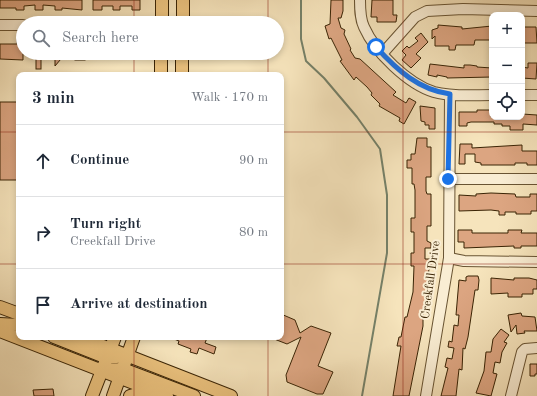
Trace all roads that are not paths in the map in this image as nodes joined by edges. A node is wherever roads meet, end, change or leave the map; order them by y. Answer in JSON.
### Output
{"nodes":[{"id":1,"x":162,"y":0,"type":"edge"},
{"id":2,"x":183,"y":0,"type":"edge"},
{"id":3,"x":360,"y":0,"type":"edge"},
{"id":4,"x":537,"y":11,"type":"edge"},
{"id":5,"x":162,"y":16,"type":"edge"},
{"id":6,"x":183,"y":16,"type":"edge"},
{"id":7,"x":0,"y":25,"type":"edge"},
{"id":8,"x":16,"y":25,"type":"edge"},
{"id":9,"x":382,"y":54,"type":"junction"},
{"id":10,"x":161,"y":60,"type":"edge"},
{"id":11,"x":182,"y":60,"type":"edge"},
{"id":12,"x":161,"y":72,"type":"edge"},
{"id":13,"x":182,"y":72,"type":"edge"},
{"id":14,"x":450,"y":94,"type":"junction"},
{"id":15,"x":489,"y":94,"type":"edge"},
{"id":16,"x":525,"y":94,"type":"edge"},
{"id":17,"x":537,"y":94,"type":"edge"},
{"id":18,"x":448,"y":179,"type":"junction"},
{"id":19,"x":537,"y":179,"type":"edge"},
{"id":20,"x":449,"y":258,"type":"junction"},
{"id":21,"x":537,"y":262,"type":"edge"},
{"id":22,"x":0,"y":307,"type":"edge"},
{"id":23,"x":16,"y":313,"type":"edge"},
{"id":24,"x":0,"y":324,"type":"edge"},
{"id":25,"x":16,"y":325,"type":"edge"},
{"id":26,"x":0,"y":331,"type":"edge"},
{"id":27,"x":16,"y":337,"type":"edge"},
{"id":28,"x":24,"y":340,"type":"edge"},
{"id":29,"x":64,"y":340,"type":"edge"},
{"id":30,"x":85,"y":340,"type":"edge"},
{"id":31,"x":114,"y":340,"type":"edge"},
{"id":32,"x":133,"y":340,"type":"edge"},
{"id":33,"x":533,"y":348,"type":"edge"},
{"id":34,"x":109,"y":353,"type":"junction"},
{"id":35,"x":128,"y":356,"type":"junction"},
{"id":36,"x":102,"y":370,"type":"junction"},
{"id":37,"x":121,"y":373,"type":"junction"},
{"id":38,"x":165,"y":395,"type":"edge"},
{"id":39,"x":92,"y":396,"type":"edge"},
{"id":40,"x":113,"y":396,"type":"edge"},
{"id":41,"x":130,"y":396,"type":"edge"},
{"id":42,"x":194,"y":396,"type":"edge"},
{"id":43,"x":231,"y":396,"type":"edge"},
{"id":44,"x":426,"y":396,"type":"edge"},
{"id":45,"x":511,"y":396,"type":"edge"}],
"edges":[{"from":1,"to":5,"type":"main road"},
{"from":2,"to":6,"type":"main road"},
{"from":3,"to":9,"type":"street"},
{"from":4,"to":9,"type":"street"},
{"from":7,"to":8,"type":"street"},
{"from":9,"to":14,"type":"street"},
{"from":10,"to":12,"type":"main road"},
{"from":11,"to":13,"type":"main road"},
{"from":14,"to":15,"type":"street"},
{"from":14,"to":18,"type":"street","name":"Creekfall Drive"},
{"from":16,"to":17,"type":"street"},
{"from":18,"to":19,"type":"street"},
{"from":18,"to":20,"type":"street","name":"Creekfall Drive"},
{"from":20,"to":21,"type":"street"},
{"from":20,"to":44,"type":"street","name":"Creekfall Drive"},
{"from":22,"to":23,"type":"main road"},
{"from":24,"to":25,"type":"main road"},
{"from":26,"to":27,"type":"main road"},
{"from":28,"to":36,"type":"main road"},
{"from":29,"to":34,"type":"main road"},
{"from":30,"to":34,"type":"main road"},
{"from":31,"to":34,"type":"main road"},
{"from":32,"to":35,"type":"main road"},
{"from":33,"to":45,"type":"street"},
{"from":34,"to":35,"type":"main road"},
{"from":34,"to":36,"type":"main road"},
{"from":35,"to":37,"type":"main road"},
{"from":35,"to":43,"type":"main road"},
{"from":36,"to":37,"type":"main road"},
{"from":36,"to":39,"type":"main road"},
{"from":37,"to":38,"type":"main road"},
{"from":37,"to":40,"type":"main road"},
{"from":37,"to":42,"type":"main road"},
{"from":38,"to":41,"type":"main road"}]}
